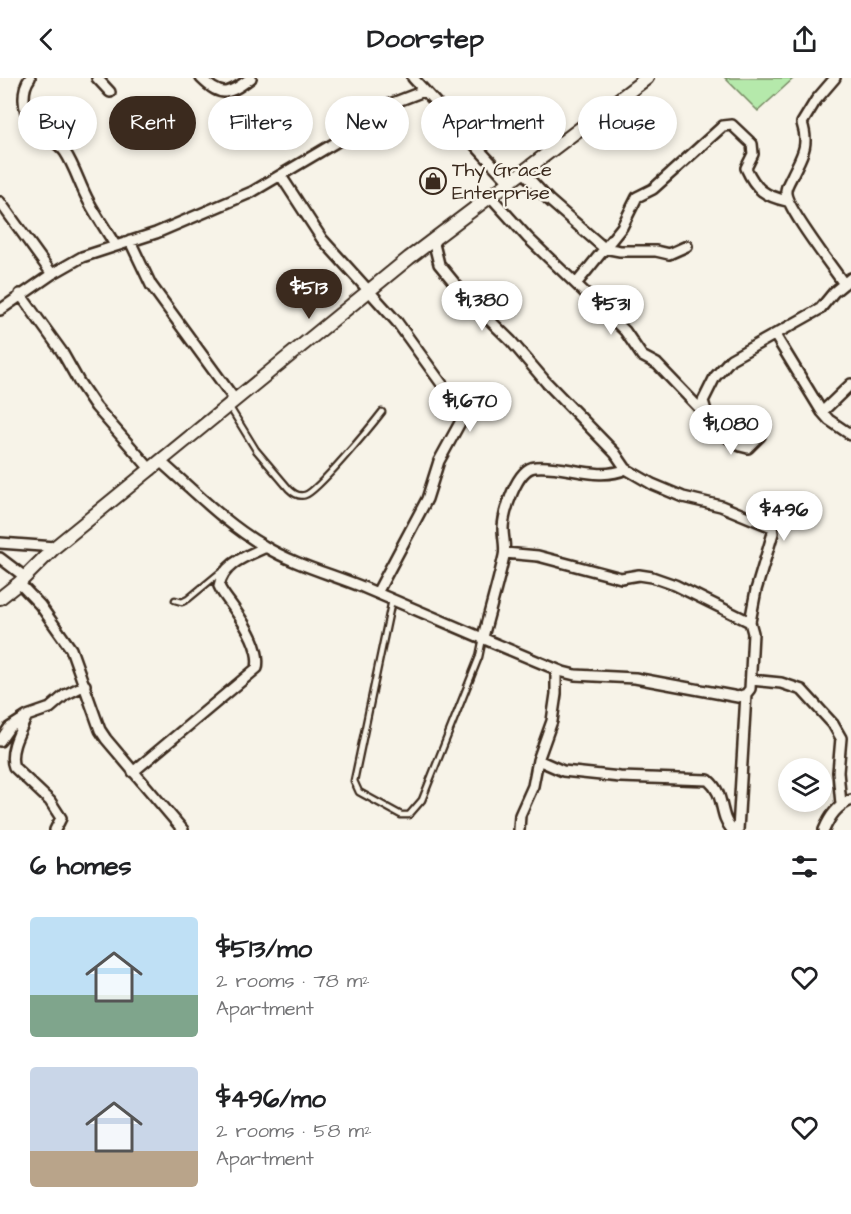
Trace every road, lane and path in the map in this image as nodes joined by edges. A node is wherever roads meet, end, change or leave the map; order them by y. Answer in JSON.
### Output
{"nodes":[{"id":1,"x":30,"y":78,"type":"edge"},
{"id":2,"x":97,"y":78,"type":"edge"},
{"id":3,"x":201,"y":78,"type":"edge"},
{"id":4,"x":251,"y":78,"type":"edge"},
{"id":5,"x":413,"y":78,"type":"edge"},
{"id":6,"x":835,"y":78,"type":"edge"},
{"id":7,"x":641,"y":80,"type":"edge"},
{"id":8,"x":424,"y":90,"type":"junction"},
{"id":9,"x":110,"y":93,"type":"dead end"},
{"id":10,"x":523,"y":172,"type":"junction"},
{"id":11,"x":281,"y":176,"type":"junction"},
{"id":12,"x":509,"y":182,"type":"junction"},
{"id":13,"x":490,"y":196,"type":"junction"},
{"id":14,"x":788,"y":201,"type":"junction"},
{"id":15,"x":0,"y":202,"type":"edge"},
{"id":16,"x":433,"y":240,"type":"junction"},
{"id":17,"x":130,"y":241,"type":"junction"},
{"id":18,"x":115,"y":245,"type":"junction"},
{"id":19,"x":687,"y":246,"type":"dead end"},
{"id":20,"x":604,"y":248,"type":"junction"},
{"id":21,"x":52,"y":274,"type":"junction"},
{"id":22,"x":848,"y":281,"type":"edge"},
{"id":23,"x":576,"y":284,"type":"junction"},
{"id":24,"x":369,"y":290,"type":"junction"},
{"id":25,"x":21,"y":294,"type":"junction"},
{"id":26,"x":0,"y":310,"type":"edge"},
{"id":27,"x":775,"y":335,"type":"junction"},
{"id":28,"x":851,"y":384,"type":"edge"},
{"id":29,"x":231,"y":403,"type":"junction"},
{"id":30,"x":382,"y":412,"type":"dead end"},
{"id":31,"x":822,"y":412,"type":"junction"},
{"id":32,"x":708,"y":416,"type":"junction"},
{"id":33,"x":851,"y":435,"type":"edge"},
{"id":34,"x":760,"y":436,"type":"dead end"},
{"id":35,"x":156,"y":466,"type":"junction"},
{"id":36,"x":626,"y":469,"type":"junction"},
{"id":37,"x":0,"y":543,"type":"edge"},
{"id":38,"x":55,"y":547,"type":"junction"},
{"id":39,"x":266,"y":547,"type":"junction"},
{"id":40,"x":505,"y":553,"type":"junction"},
{"id":41,"x":0,"y":558,"type":"edge"},
{"id":42,"x":229,"y":566,"type":"junction"},
{"id":43,"x":22,"y":580,"type":"junction"},
{"id":44,"x":377,"y":593,"type":"junction"},
{"id":45,"x":0,"y":598,"type":"edge"},
{"id":46,"x":175,"y":600,"type":"dead end"},
{"id":47,"x":392,"y":600,"type":"junction"},
{"id":48,"x":750,"y":622,"type":"junction"},
{"id":49,"x":483,"y":637,"type":"junction"},
{"id":50,"x":556,"y":670,"type":"junction"},
{"id":51,"x":751,"y":680,"type":"junction"},
{"id":52,"x":85,"y":685,"type":"junction"},
{"id":53,"x":746,"y":694,"type":"junction"},
{"id":54,"x":27,"y":716,"type":"junction"},
{"id":55,"x":0,"y":741,"type":"edge"},
{"id":56,"x":538,"y":760,"type":"junction"},
{"id":57,"x":133,"y":772,"type":"junction"},
{"id":58,"x":851,"y":800,"type":"edge"},
{"id":59,"x":841,"y":804,"type":"junction"},
{"id":60,"x":55,"y":830,"type":"edge"},
{"id":61,"x":183,"y":830,"type":"edge"},
{"id":62,"x":519,"y":830,"type":"edge"},
{"id":63,"x":732,"y":830,"type":"edge"},
{"id":64,"x":738,"y":830,"type":"edge"},
{"id":65,"x":824,"y":830,"type":"edge"}],
"edges":[{"from":1,"to":18,"type":"street"},
{"from":2,"to":9,"type":"street"},
{"from":3,"to":4,"type":"street"},
{"from":5,"to":8,"type":"street"},
{"from":6,"to":14,"type":"street"},
{"from":7,"to":10,"type":"street"},
{"from":8,"to":11,"type":"street"},
{"from":8,"to":12,"type":"street"},
{"from":10,"to":12,"type":"street"},
{"from":10,"to":20,"type":"street"},
{"from":11,"to":17,"type":"street"},
{"from":11,"to":24,"type":"street"},
{"from":12,"to":13,"type":"street"},
{"from":13,"to":16,"type":"street"},
{"from":13,"to":23,"type":"street"},
{"from":14,"to":20,"type":"street"},
{"from":14,"to":22,"type":"street"},
{"from":15,"to":21,"type":"street"},
{"from":16,"to":24,"type":"street"},
{"from":16,"to":36,"type":"street"},
{"from":17,"to":18,"type":"street"},
{"from":17,"to":29,"type":"street"},
{"from":18,"to":21,"type":"street"},
{"from":19,"to":20,"type":"street"},
{"from":20,"to":23,"type":"street"},
{"from":21,"to":25,"type":"street"},
{"from":22,"to":27,"type":"street"},
{"from":23,"to":32,"type":"street"},
{"from":24,"to":29,"type":"street"},
{"from":24,"to":44,"type":"street"},
{"from":25,"to":26,"type":"street"},
{"from":25,"to":35,"type":"street"},
{"from":27,"to":31,"type":"street"},
{"from":27,"to":32,"type":"street"},
{"from":28,"to":31,"type":"street"},
{"from":29,"to":30,"type":"lane"},
{"from":29,"to":35,"type":"street"},
{"from":31,"to":33,"type":"street"},
{"from":32,"to":34,"type":"street"},
{"from":35,"to":38,"type":"street"},
{"from":35,"to":39,"type":"street"},
{"from":36,"to":40,"type":"street"},
{"from":36,"to":48,"type":"street"},
{"from":37,"to":38,"type":"street"},
{"from":38,"to":43,"type":"street"},
{"from":39,"to":42,"type":"street"},
{"from":39,"to":44,"type":"street"},
{"from":40,"to":48,"type":"street"},
{"from":40,"to":49,"type":"street"},
{"from":41,"to":43,"type":"street"},
{"from":42,"to":46,"type":"lane"},
{"from":42,"to":57,"type":"street"},
{"from":43,"to":45,"type":"street"},
{"from":43,"to":52,"type":"street"},
{"from":44,"to":47,"type":"street"},
{"from":47,"to":49,"type":"street"},
{"from":47,"to":49,"type":"lane"},
{"from":48,"to":51,"type":"street"},
{"from":49,"to":50,"type":"street"},
{"from":50,"to":53,"type":"street"},
{"from":50,"to":56,"type":"street"},
{"from":51,"to":53,"type":"street"},
{"from":51,"to":59,"type":"street"},
{"from":52,"to":54,"type":"street"},
{"from":52,"to":57,"type":"street"},
{"from":53,"to":64,"type":"street"},
{"from":54,"to":55,"type":"street"},
{"from":54,"to":60,"type":"street"},
{"from":56,"to":62,"type":"street"},
{"from":56,"to":63,"type":"street"},
{"from":57,"to":61,"type":"street"},
{"from":58,"to":59,"type":"street"},
{"from":59,"to":65,"type":"street"}]}
